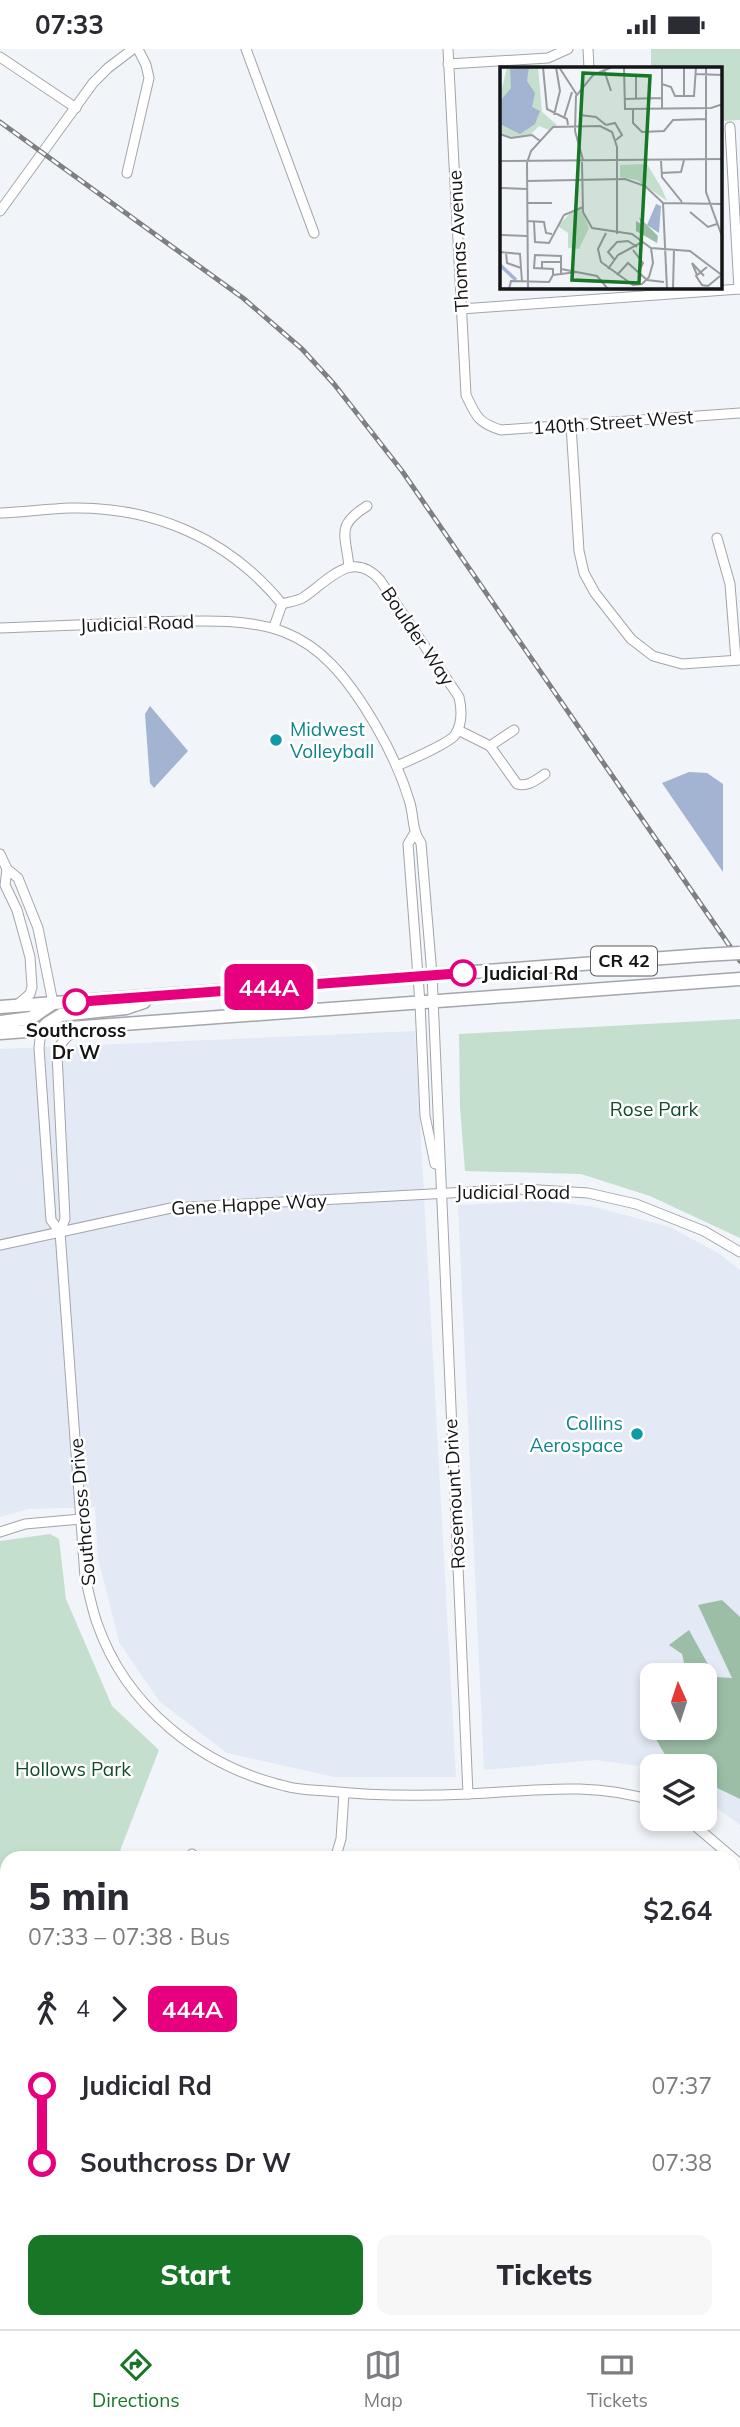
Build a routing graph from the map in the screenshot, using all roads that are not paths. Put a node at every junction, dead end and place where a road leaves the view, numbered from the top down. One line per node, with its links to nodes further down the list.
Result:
1 (133, 49): 10 (street)
2 (138, 49): 12 (street)
3 (246, 49): 14 (street)
4 (448, 49): 8 (street, Thomas Avenue)
5 (568, 49): 8 (street)
6 (587, 49): 9 (street)
7 (0, 57): 10 (street)
8 (449, 64): 18 (street, Thomas Avenue)
9 (589, 67)
10 (76, 108): 13 (street)
11 (730, 127): 16 (street)
12 (127, 173)
13 (0, 211)
14 (314, 233)
15 (601, 289): 17 (street)
16 (740, 289): 17 (street)
17 (601, 299): 18 (street)
18 (461, 309): 21 (street, Thomas Avenue)
19 (740, 413): 20 (street, 140th Street West)
20 (571, 425): 21 (street, 140th Street West); 29 (street)
21 (487, 426)
22 (367, 506): 25 (street)
23 (0, 513): 26 (street)
24 (717, 538): 29 (street)
25 (349, 567): 26 (street); 30 (street, Boulder Way)
26 (282, 604): 27 (street)
27 (274, 627): 28 (street, Judicial Road); 33 (street, Judicial Road)
28 (0, 628)
29 (738, 660)
30 (458, 730): 32 (street); 33 (street)
31 (514, 730): 32 (street)
32 (490, 746): 34 (street)
33 (397, 766): 35 (street, Judicial Road)
34 (545, 773)
35 (414, 834): 39 (street, Judicial Road); 40 (street, Judicial Road)
36 (0, 854): 37 (street)
37 (7, 869): 44 (street); 45 (street)
38 (740, 953): 39 (highway, CR 42, bridge)
39 (432, 975): 40 (highway, CR 42); 43 (street, Judicial Road)
40 (418, 976): 42 (highway, CR 42); 43 (street, Judicial Road)
41 (740, 979): 43 (highway, CR 42)
42 (167, 995): 44 (highway, CR 42); 49 (highway)
43 (427, 1002): 48 (highway, CR 42); 51 (street, Rosemount Drive)
44 (53, 1003): 45 (highway, CR 42); 47 (highway)
45 (16, 1006): 46 (highway, CR 42)
46 (0, 1007)
47 (0, 1022)
48 (78, 1028): 49 (highway, CR 42); 52 (street, Southcross Drive)
49 (41, 1030): 50 (highway, CR 42); 52 (street, Southcross Drive)
50 (0, 1033)
51 (441, 1193): 52 (street, Gene Happe Way); 54 (street, Judicial Road); 58 (street, Rosemount Drive)
52 (60, 1232): 53 (street, Gene Happe Way); 55 (street, Southcross Drive)
53 (0, 1245)
54 (740, 1252)
55 (81, 1519): 56 (street); 57 (street, Southcross Drive)
56 (0, 1532)
57 (344, 1793): 58 (street, Southcross Drive); 61 (street)
58 (468, 1794): 59 (street, Southcross Drive)
59 (640, 1797)
60 (701, 1831): 62 (street)
61 (337, 1851)
62 (725, 1851)

